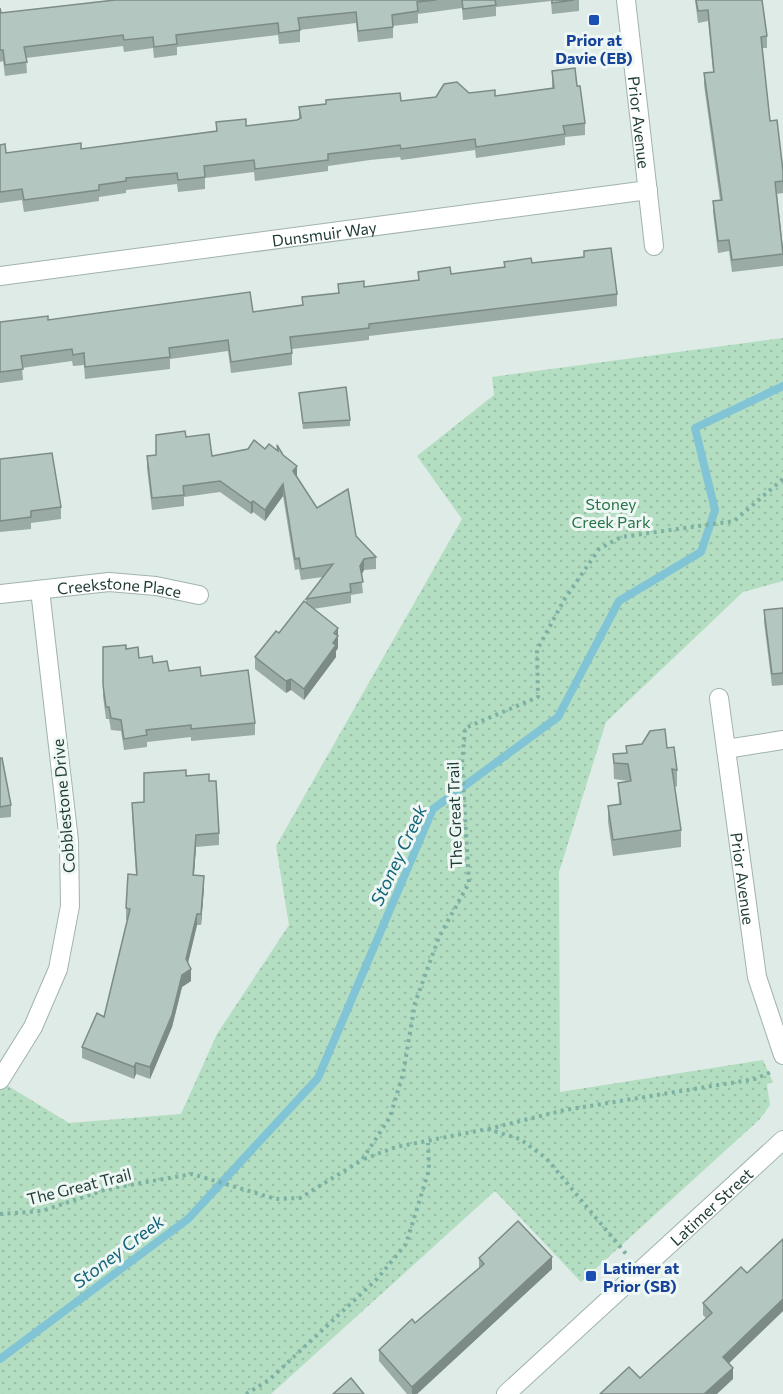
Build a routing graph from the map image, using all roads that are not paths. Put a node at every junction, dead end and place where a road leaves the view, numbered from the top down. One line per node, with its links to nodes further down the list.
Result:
1 (626, 0): 2 (street, Prior Avenue)
2 (648, 190): 3 (street, Prior Avenue); 4 (street, Dunsmuir Way)
3 (654, 246)
4 (0, 276)
5 (40, 590): 6 (street, Creekstone Place); 7 (street, Creekstone Place); 12 (street, Cobblestone Drive)
6 (0, 594)
7 (199, 595)
8 (718, 698): 10 (street, Prior Avenue)
9 (783, 740): 10 (street)
10 (726, 749): 11 (street, Prior Avenue)
11 (779, 1063)
12 (0, 1080)
13 (783, 1140): 14 (street, Latimer Street)
14 (506, 1394)

